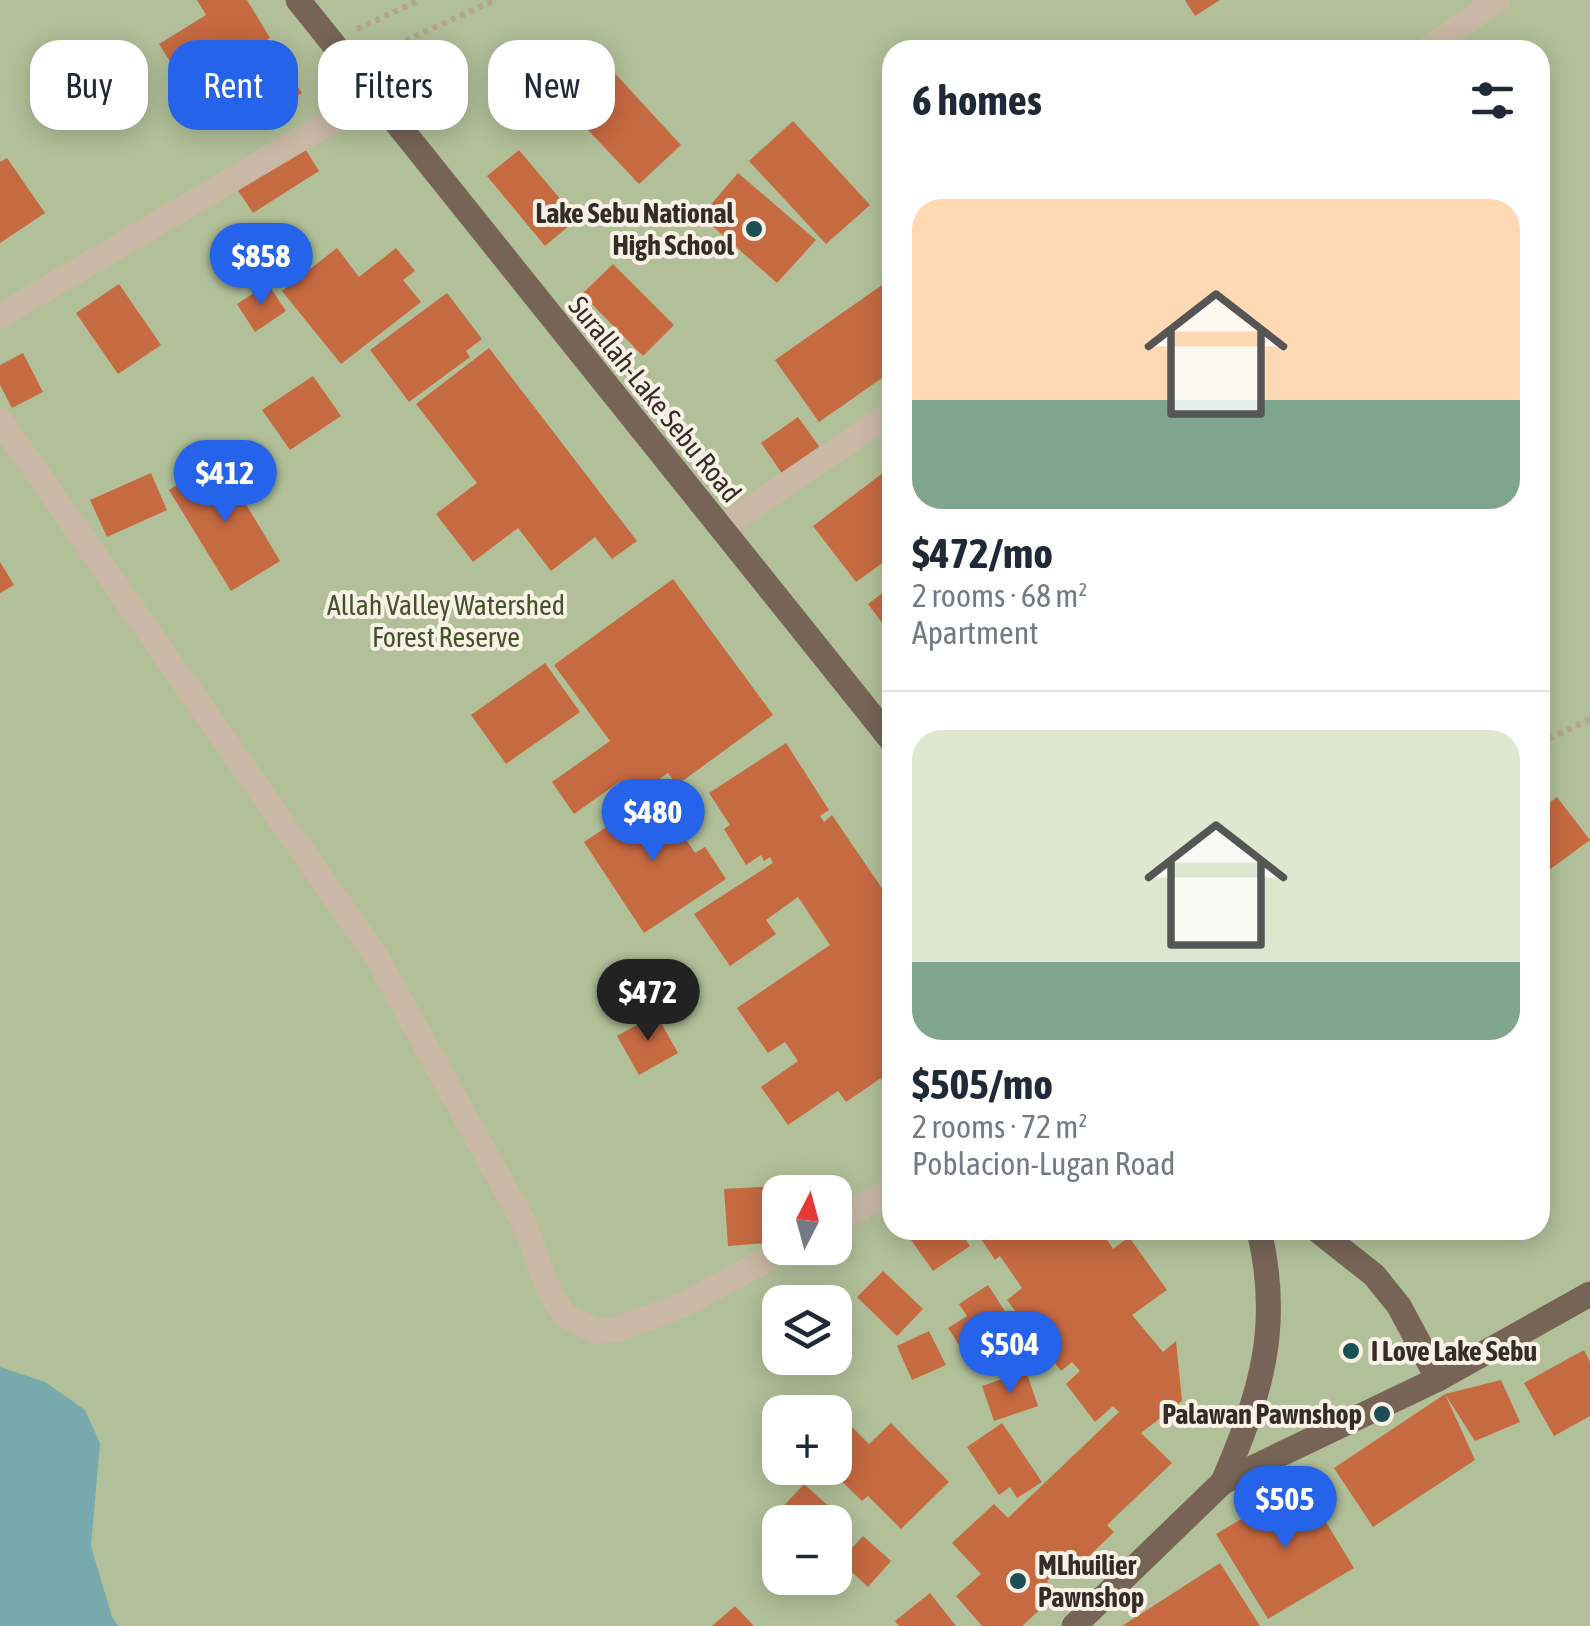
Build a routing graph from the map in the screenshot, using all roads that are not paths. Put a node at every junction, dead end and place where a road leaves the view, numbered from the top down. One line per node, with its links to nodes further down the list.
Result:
1 (298, 0): 3 (main road, Surallah-Lake Sebu Road)
2 (1498, 0): 4 (street)
3 (329, 40)
4 (1440, 40)
5 (318, 129): 7 (street)
6 (401, 130): 10 (main road, Surallah-Lake Sebu Road)
7 (0, 316)
8 (882, 419): 10 (street)
9 (0, 420): 16 (street)
10 (721, 529): 11 (main road, Surallah-Lake Sebu Road)
11 (882, 729)
12 (882, 1194): 13 (street)
13 (852, 1212)
14 (1261, 1240): 19 (main road)
15 (1330, 1240): 18 (main road)
16 (762, 1262)
17 (1590, 1294): 18 (main road)
18 (1438, 1379): 19 (main road)
19 (1223, 1482): 20 (main road)
20 (1074, 1626)

